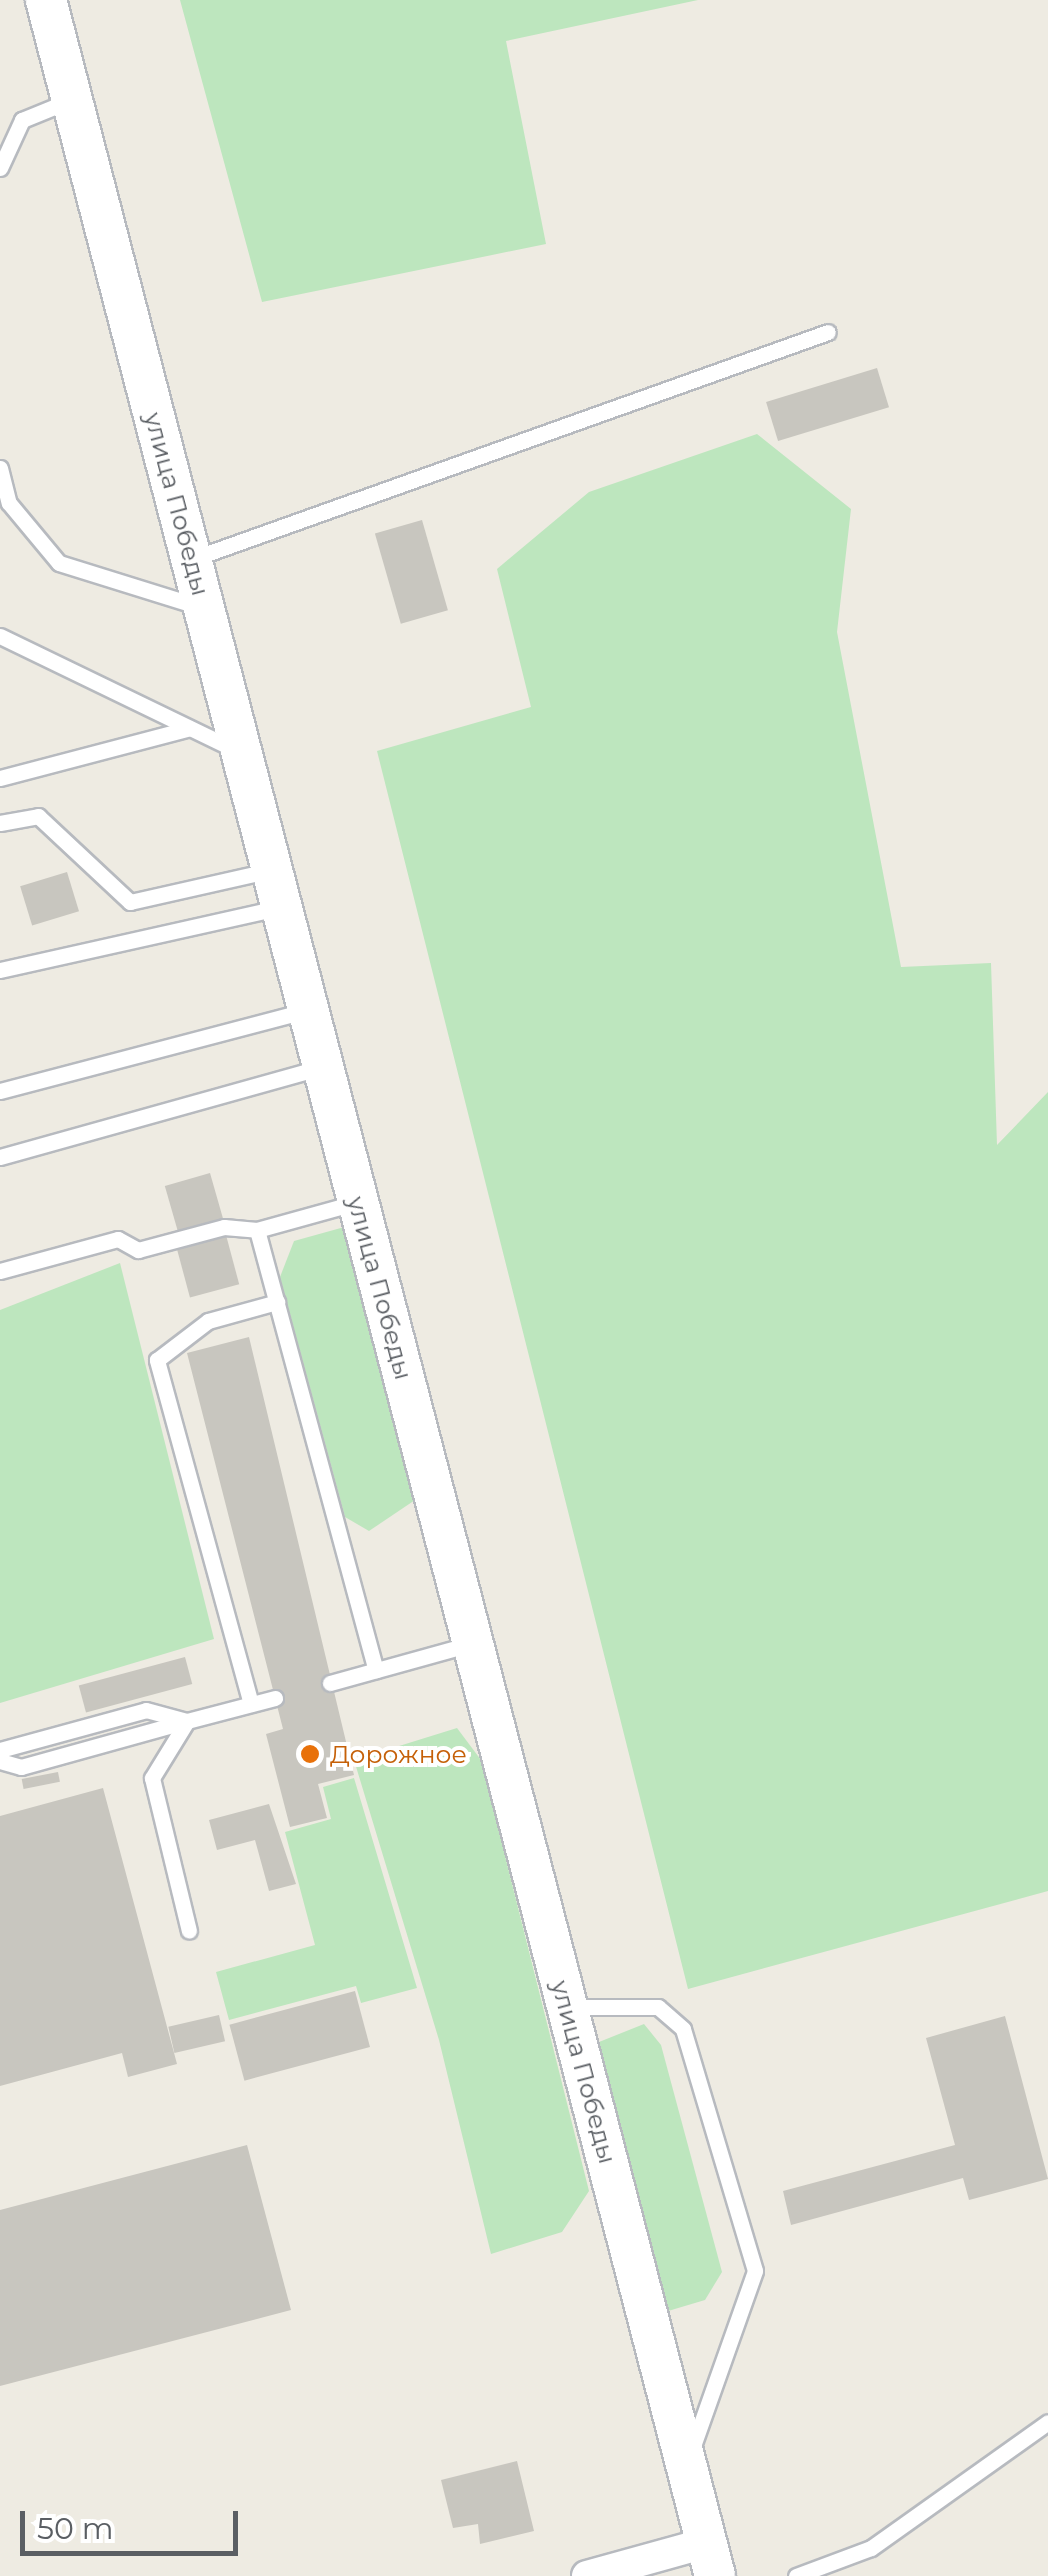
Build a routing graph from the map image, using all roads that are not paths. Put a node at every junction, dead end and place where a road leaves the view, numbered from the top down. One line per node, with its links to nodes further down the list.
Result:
1 (46, 0): 2 (main road, улица Победы)
2 (72, 100): 3 (lane); 6 (main road, улица Победы)
3 (0, 168)
4 (828, 332): 6 (lane)
5 (0, 468): 7 (lane)
6 (192, 559): 7 (main road, улица Победы)
7 (204, 608): 10 (main road, улица Победы)
8 (0, 636): 9 (lane)
9 (190, 728): 10 (lane); 11 (lane)
10 (242, 753): 13 (main road, улица Победы)
11 (0, 778)
12 (0, 823): 13 (lane)
13 (277, 888): 14 (lane); 15 (main road, улица Победы)
14 (0, 970)
15 (308, 1010): 16 (main road, улица Победы); 17 (lane)
16 (323, 1067): 18 (lane); 19 (main road, улица Победы)
17 (0, 1091)
18 (0, 1157)
19 (358, 1202): 20 (lane); 23 (main road, улица Победы)
20 (257, 1230): 21 (lane); 22 (lane)
21 (0, 1271)
22 (276, 1302): 24 (lane); 27 (lane)
23 (473, 1644): 24 (lane); 32 (main road, улица Победы)
24 (376, 1670): 25 (lane)
25 (330, 1682)
26 (275, 1698): 27 (lane)
27 (250, 1704): 28 (lane)
28 (187, 1721): 29 (lane); 30 (lane); 31 (lane)
29 (0, 1750)
30 (0, 1761)
31 (189, 1931)
32 (567, 2007): 34 (main road, улица Победы); 34 (lane)
33 (1048, 2422): 37 (lane)
34 (686, 2467): 35 (main road, улица Победы)
35 (710, 2560): 36 (street)
36 (587, 2576)
37 (796, 2576)

